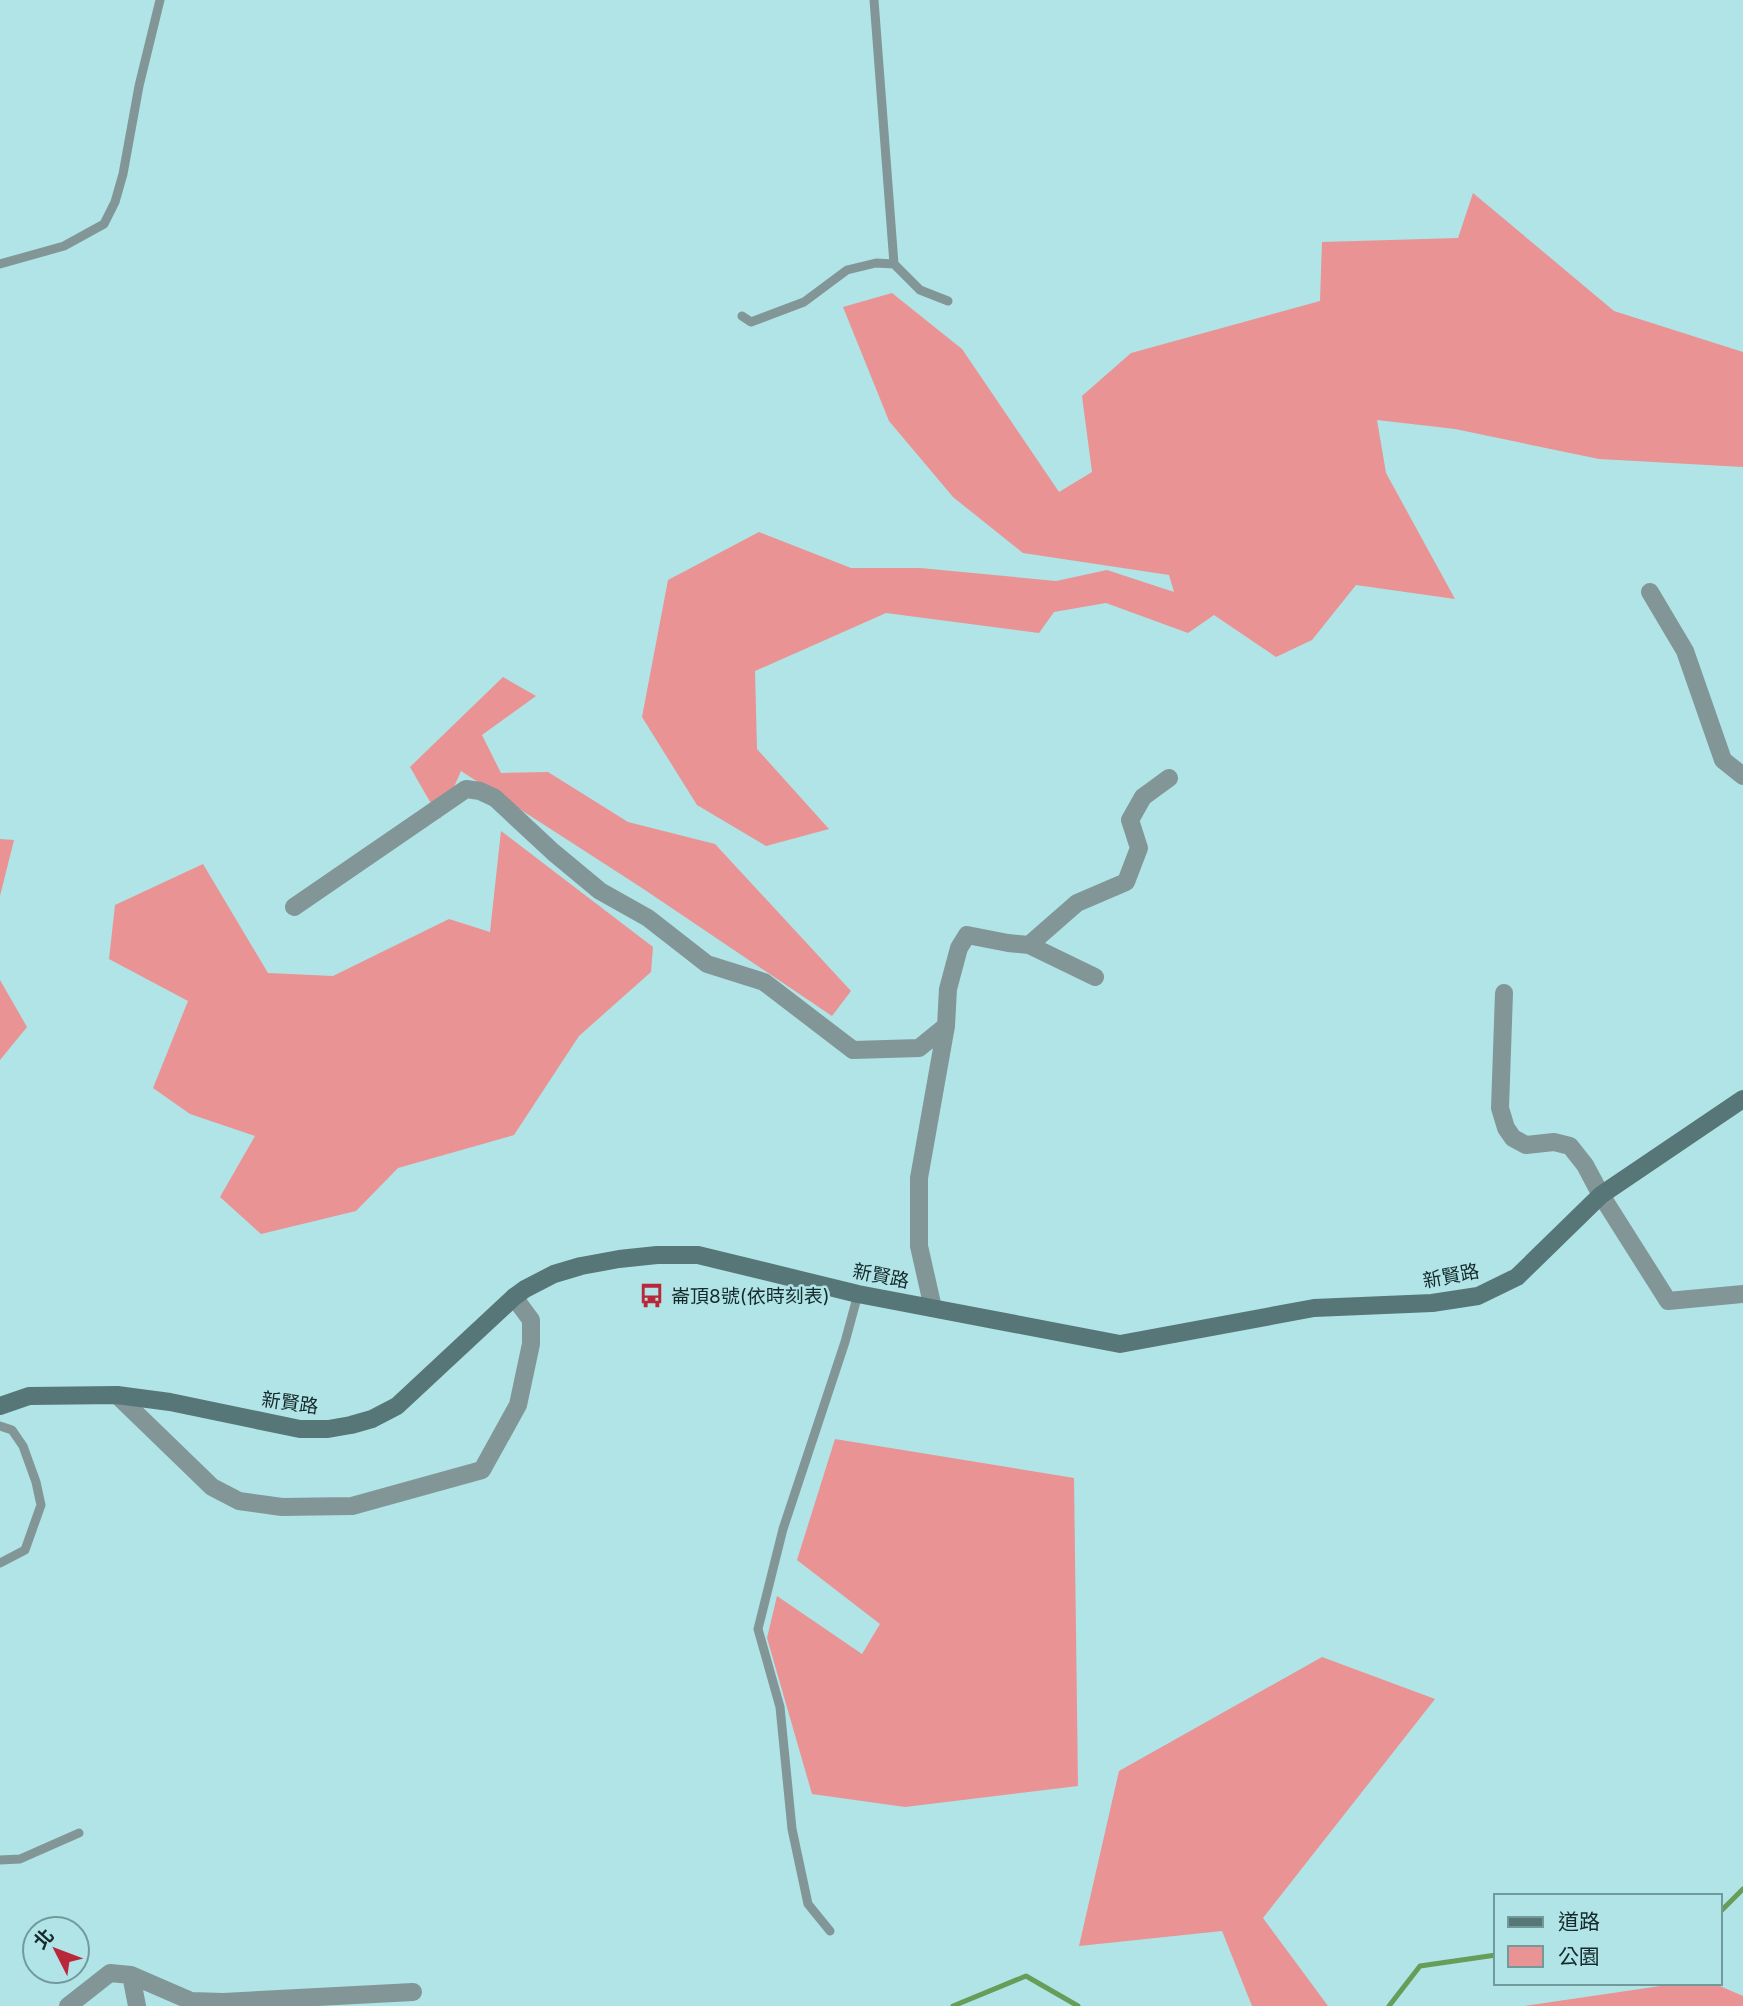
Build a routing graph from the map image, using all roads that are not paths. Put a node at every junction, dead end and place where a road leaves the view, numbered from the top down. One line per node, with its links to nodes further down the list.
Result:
1 (160, 0): 3 (lane)
2 (874, 0): 4 (lane)
3 (0, 264)
4 (894, 264): 5 (lane); 6 (lane)
5 (948, 301)
6 (742, 316)
7 (1650, 592): 8 (street)
8 (1743, 776)
9 (1169, 778): 11 (street)
10 (294, 907): 14 (street)
11 (1029, 945): 12 (street); 14 (street)
12 (1095, 977)
13 (1504, 993): 16 (street)
14 (946, 1026): 20 (street)
15 (1743, 1099): 16 (street, 新賢路)
16 (1601, 1195): 18 (street); 20 (street, 新賢路)
17 (858, 1294): 19 (street, 新賢路); 20 (street, 新賢路); 27 (lane)
18 (1743, 1294)
19 (514, 1297): 21 (street, 新賢路); 21 (street)
20 (933, 1308)
21 (117, 1395): 22 (street, 新賢路)
22 (0, 1406)
23 (0, 1426): 24 (lane)
24 (0, 1563)
25 (79, 1833): 26 (lane)
26 (0, 1860)
27 (830, 1931)
28 (131, 1975): 29 (street); 30 (street); 31 (street)
29 (413, 1992)
30 (68, 2006)
31 (137, 2006)

